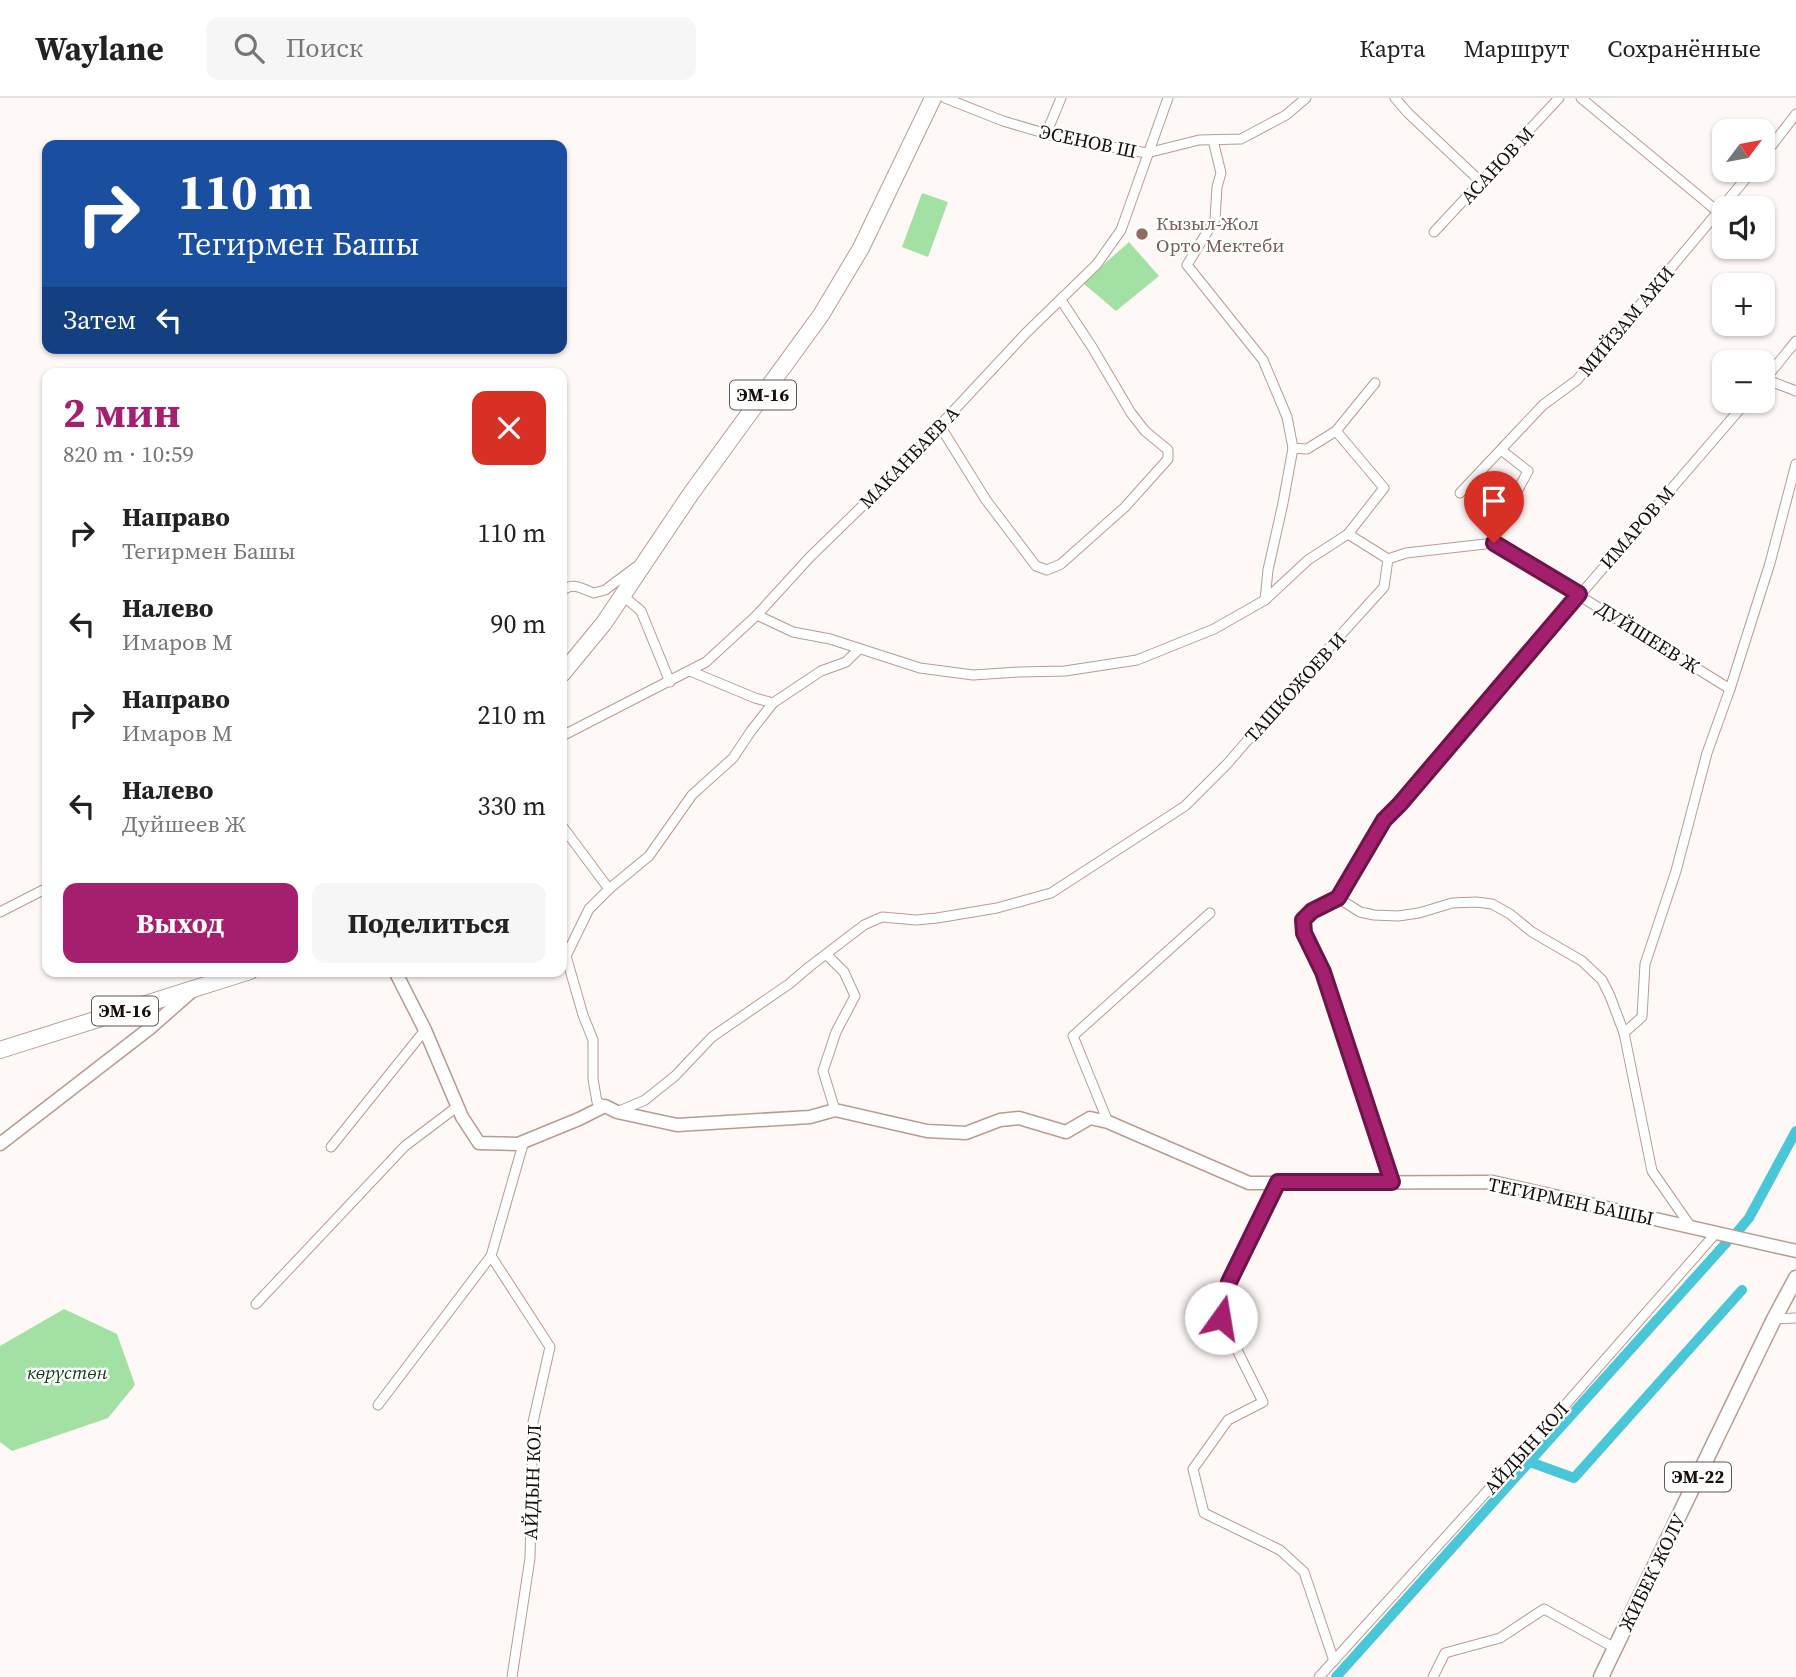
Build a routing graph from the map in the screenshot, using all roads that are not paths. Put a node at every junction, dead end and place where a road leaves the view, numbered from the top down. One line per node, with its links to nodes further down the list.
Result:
1 (933, 98): 35 (highway, ЭМ-16)
2 (945, 98): 10 (street, ЭСЕНОВ Ш)
3 (1061, 98): 10 (street)
4 (1168, 98): 13 (street, МАКАНБАЕВ А)
5 (1306, 98): 11 (street, ЭСЕНОВ Ш)
6 (1395, 98): 14 (street)
7 (1559, 98): 14 (street, АСАНОВ М)
8 (1581, 98): 17 (street)
9 (1796, 114): 12 (street)
10 (1046, 134): 13 (street, ЭСЕНОВ Ш)
11 (1213, 140): 13 (street, ЭСЕНОВ Ш); 29 (street)
12 (1775, 141)
13 (1147, 153): 20 (street, МАКАНБАЕВ А)
14 (1480, 182): 19 (street, АСАНОВ М)
15 (1742, 182): 16 (street, МИЙЗАМ АЖИ)
16 (1730, 196)
17 (1712, 207)
18 (1712, 217): 30 (street, МИЙЗАМ АЖИ)
19 (1434, 232)
20 (1060, 300): 27 (street, МАКАНБАЕВ А); 27 (street)
21 (1796, 341): 22 (street)
22 (1775, 367)
23 (1375, 383): 28 (street)
24 (1775, 384): 25 (street)
25 (1796, 391)
26 (1737, 413): 38 (street, ИМАРОВ М)
27 (940, 426): 41 (street, МАКАНБАЕВ А)
28 (1336, 431): 29 (street); 33 (street)
29 (1293, 448): 40 (street)
30 (1501, 450): 32 (street, МИЙЗАМ АЖИ); 34 (street)
31 (1796, 464): 46 (street)
32 (1460, 493)
33 (1348, 534): 36 (street); 40 (street)
34 (1494, 543): 36 (street); 38 (street, ДУЙШЕЕВ Ж)
35 (648, 557): 37 (street); 39 (highway, ЭМ-16)
36 (1388, 559): 56 (street, ТАШКОЖОЕВ И)
37 (567, 586)
38 (1579, 594): 46 (street, ДУЙШЕЕВ Ж); 52 (street, ИМАРОВ М)
39 (622, 595): 43 (highway, ЭМ-16); 45 (street)
40 (1265, 600): 42 (street)
41 (757, 615): 42 (street); 44 (street, МАКАНБАЕВ А)
42 (859, 649): 47 (street)
43 (567, 668)
44 (690, 671): 45 (street, МАКАНБАЕВ А); 47 (street)
45 (670, 682): 48 (street, МАКАНБАЕВ А)
46 (1730, 689): 62 (street)
47 (774, 703): 50 (street)
48 (567, 734)
49 (567, 833): 50 (street)
50 (609, 889): 55 (street)
51 (42, 891): 53 (street)
52 (1338, 898): 62 (street); 72 (street, ИМАРОВ М)
53 (0, 912)
54 (1210, 912): 67 (street)
55 (567, 954)
56 (827, 955): 65 (street, ТАШКОЖОЕВ И); 66 (street)
57 (567, 959): 65 (street)
58 (232, 977): 60 (highway, ЭМ-16)
59 (398, 977): 61 (street)
60 (195, 989): 63 (highway, ЭМ-16); 69 (street)
61 (425, 1030): 64 (street); 70 (street)
62 (1624, 1033): 73 (street)
63 (0, 1051)
64 (458, 1106): 68 (street); 79 (street)
65 (611, 1109): 66 (street); 68 (street)
66 (835, 1110): 67 (street)
67 (1108, 1122): 71 (street, ТЕГИРМЕН БАШЫ)
68 (524, 1141): 76 (street)
69 (0, 1144)
70 (331, 1147)
71 (1278, 1182): 72 (street, ТЕГИРМЕН БАШЫ); 84 (street)
72 (1392, 1182): 73 (street, ТЕГИРМЕН БАШЫ)
73 (1691, 1227): 74 (street, ТЕГИРМЕН БАШЫ)
74 (1716, 1233): 75 (street, ТЕГИРМЕН БАШЫ); 84 (street, АЙДЫН КОЛ)
75 (1796, 1251)
76 (491, 1256): 82 (street); 85 (street, АЙДЫН КОЛ)
77 (1796, 1278): 78 (main road, ЖИБЕК ЖОЛУ / ЭМ-22)
78 (1792, 1292): 81 (main road, ЖИБЕК ЖОЛУ / ЭМ-22)
79 (256, 1304)
80 (1796, 1318): 81 (street)
81 (1774, 1319): 83 (main road, ЖИБЕК ЖОЛУ / ЭМ-22)
82 (378, 1405)
83 (1615, 1648): 87 (street); 88 (main road, ЖИБЕК ЖОЛУ / ЭМ-22)
84 (1334, 1661): 86 (street, АЙДЫН КОЛ)
85 (512, 1677)
86 (1319, 1677)
87 (1433, 1677)
88 (1601, 1677)

